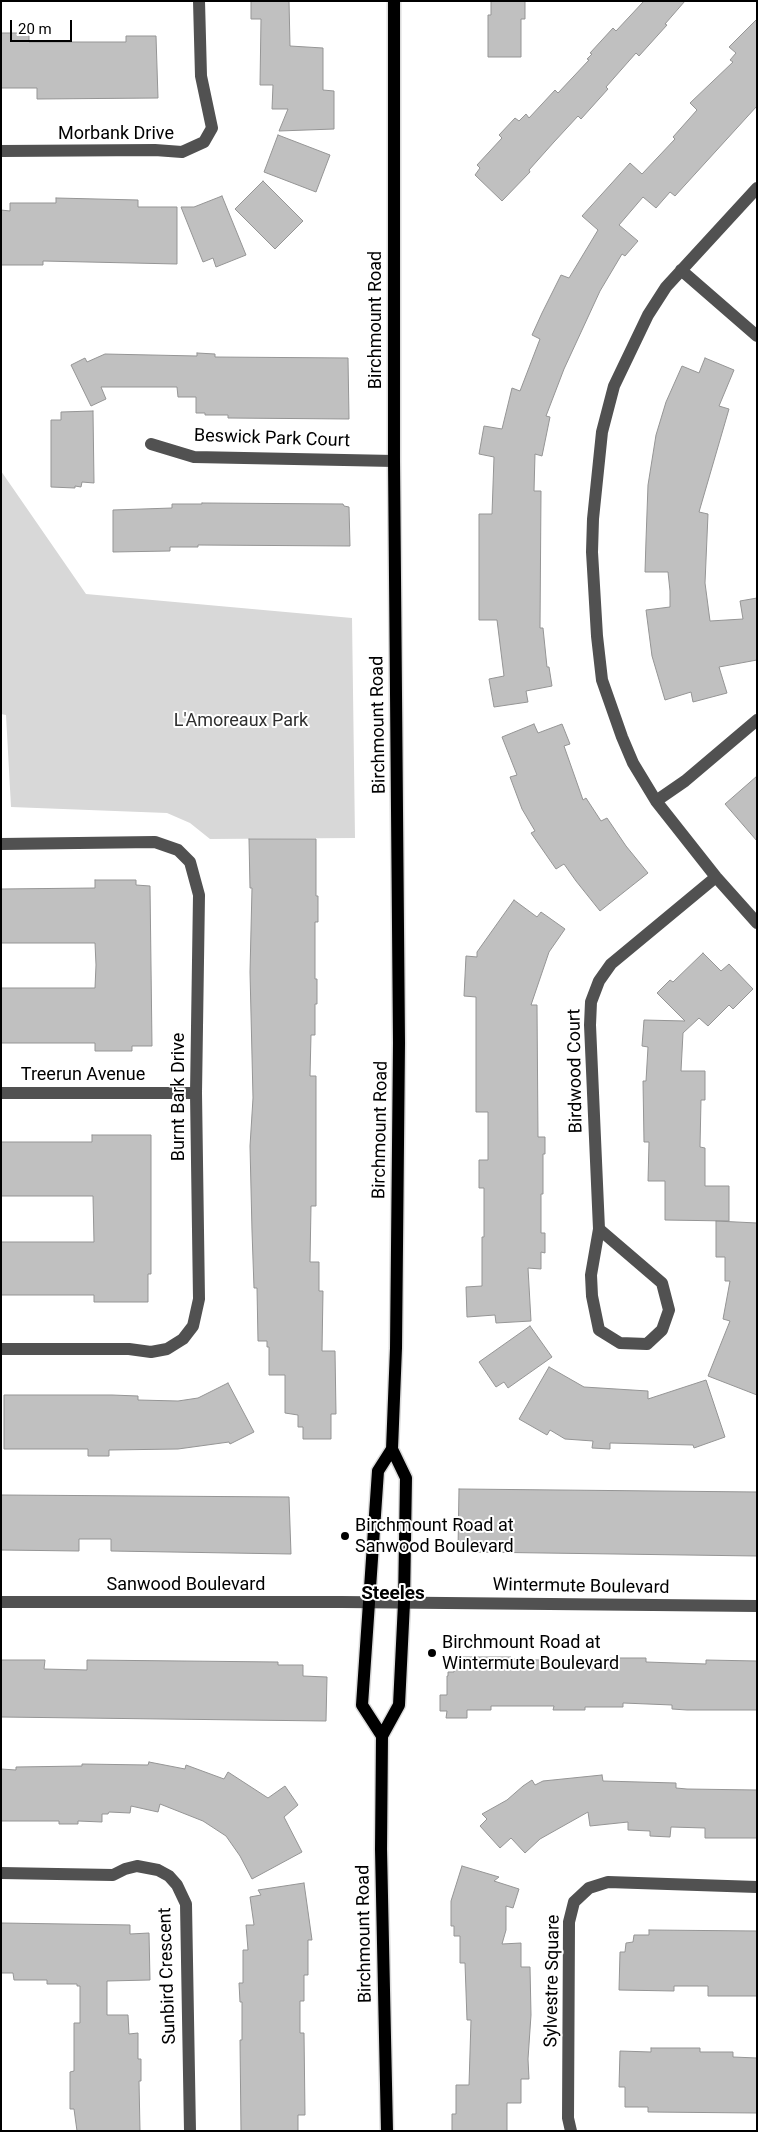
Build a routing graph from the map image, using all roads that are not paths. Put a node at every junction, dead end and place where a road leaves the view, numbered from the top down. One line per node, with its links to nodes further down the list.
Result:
1 (199, 1): 3 (street, Morbank Drive)
2 (394, 1): 8 (main road, Birchmount Road)
3 (1, 151)
4 (757, 188): 5 (street)
5 (681, 270): 6 (street); 10 (street)
6 (757, 336)
7 (151, 444): 8 (street, Beswick Park Court)
8 (394, 461): 18 (main road, Birchmount Road)
9 (757, 720): 10 (street)
10 (656, 801): 12 (street)
11 (1, 844): 15 (street, Burnt Bark Drive)
12 (716, 877): 13 (street); 16 (street, Birdwood Court)
13 (757, 923)
14 (1, 1093): 15 (street, Treerun Avenue)
15 (196, 1093): 17 (street, Burnt Bark Drive)
16 (599, 1228): 16 (street, Birdwood Court)
17 (1, 1349)
18 (392, 1449): 20 (main road); 21 (main road, Birchmount Road)
19 (1, 1602): 20 (street, Sanwood Boulevard)
20 (370, 1602): 21 (street, Sanwood Boulevard); 23 (main road)
21 (404, 1603): 22 (street, Wintermute Boulevard); 23 (main road, Birchmount Road)
22 (757, 1606)
23 (382, 1736): 27 (main road, Birchmount Road)
24 (1, 1873): 26 (street, Sunbird Crescent)
25 (757, 1887): 28 (street, Sylvestre Square)
26 (190, 2131)
27 (387, 2131)
28 (571, 2131)

